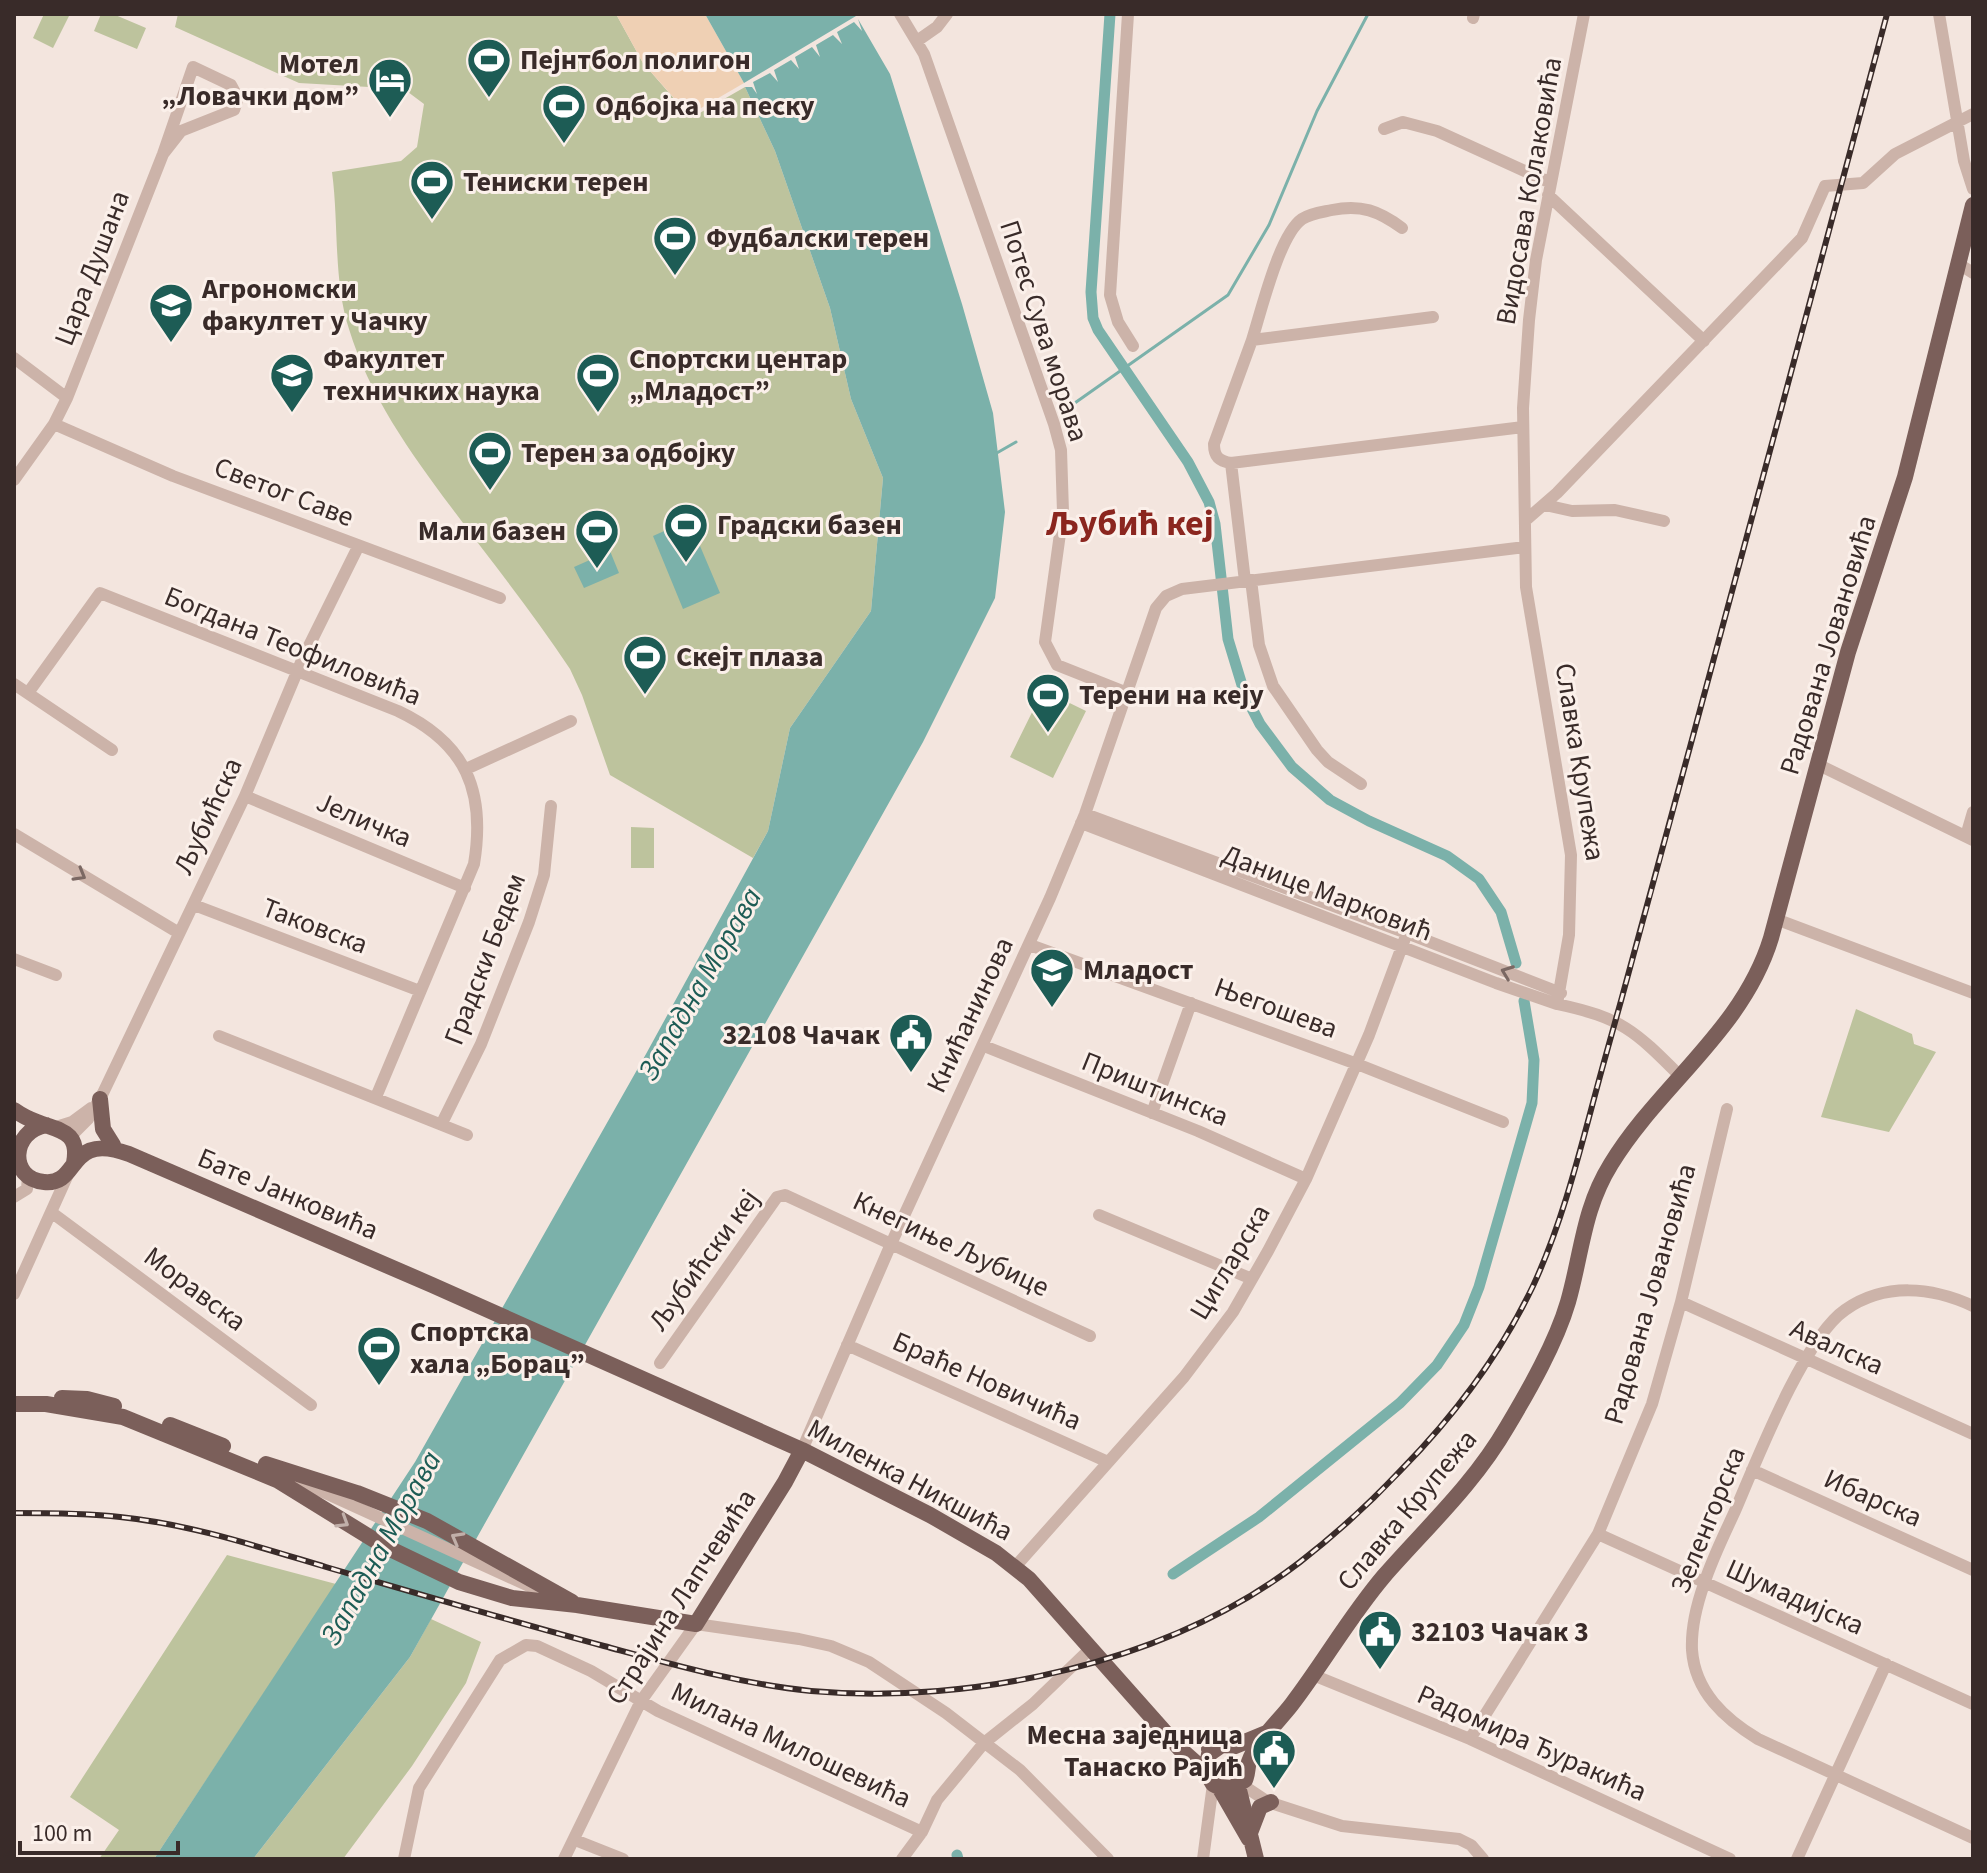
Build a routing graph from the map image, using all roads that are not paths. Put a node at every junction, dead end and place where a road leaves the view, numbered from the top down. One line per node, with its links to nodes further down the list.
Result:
1 (900, 14): 6 (street, Потес Сува морава)
2 (947, 14): 6 (street)
3 (1128, 14): 19 (street)
4 (1584, 14): 11 (street, Видосава Колаковића)
5 (1939, 14): 8 (street)
6 (917, 41): 35 (street, Потес Сува морава)
7 (1973, 114): 8 (street)
8 (1958, 122): 12 (street); 17 (street)
9 (1384, 129): 11 (street)
10 (163, 154): 10 (street, Цара Душана); 21 (street, Цара Душана)
11 (1550, 189): 17 (street); 23 (street, Видосава Колаковића)
12 (1973, 189)
13 (1973, 205): 15 (main road, Радована Јовановића)
14 (1402, 228): 18 (street)
15 (1966, 269): 39 (main road, Радована Јовановића)
16 (1433, 317): 18 (street)
17 (1704, 341): 26 (street)
18 (1250, 344): 24 (street)
19 (1133, 346)
20 (14, 358): 21 (street, Цара Душана)
21 (67, 398): 22 (street, Цара Душана)
22 (54, 424): 25 (street, Цара Душана); 29 (street, Светог Саве)
23 (1523, 427): 24 (street); 27 (street, Видосава Колаковића)
24 (1231, 463): 31 (street)
25 (14, 480)
26 (1545, 505): 27 (street); 28 (street)
27 (1526, 520): 30 (street, Славка Крупежа)
28 (1664, 521)
29 (358, 547): 32 (street, Светог Саве); 33 (street, Љубићска)
30 (1525, 547): 31 (street); 59 (street, Славка Крупежа)
31 (1248, 581): 35 (street, Книћанинова); 41 (street)
32 (500, 598)
33 (297, 670): 36 (street, Богдана Теофиловића); 40 (street, Богдана Теофиловића); 42 (street, Љубићска)
34 (14, 684): 36 (street)
35 (1125, 692): 45 (street, Книћанинова)
36 (28, 693): 38 (street)
37 (571, 721): 40 (street)
38 (112, 750)
39 (1817, 764): 47 (street); 50 (main road, Радована Јовановића)
40 (466, 769): 48 (street, Богдана Теофиловића)
41 (1361, 784)
42 (245, 796): 48 (street, Јеличка); 49 (street, Љубићска)
43 (551, 806): 72 (street, Градски Бедем)
44 (1973, 812): 47 (street)
45 (1083, 819): 52 (street, Данице Марковић); 53 (street, Книћанинова); 54 (street, Данице Марковић)
46 (14, 834): 51 (street, one-way to 51)
47 (1970, 838)
48 (465, 888): 57 (street, Богдана Теофиловића)
49 (194, 905): 51 (street, Љубићска); 57 (street, Таковска)
50 (1776, 919): 58 (street); 64 (main road, Радована Јовановића)
51 (179, 933): 66 (street, Љубићска)
52 (1407, 933): 54 (street, Цигларска); 59 (street, Данице Марковић, one-way to 52)
53 (1030, 945): 60 (street, Његошева); 62 (street, Книћанинова)
54 (1402, 948): 59 (street, Данице Марковић); 63 (street, Цигларска)
55 (14, 959): 56 (street)
56 (56, 975)
57 (420, 991): 65 (street, Богдана Теофиловића)
58 (1973, 993)
59 (1559, 998): 64 (street)
60 (1191, 1003): 63 (street, Његошева); 69 (street)
61 (219, 1036): 65 (street)
62 (984, 1046): 69 (street, Приштинска); 84 (street, Книћанинова)
63 (1357, 1064): 71 (street, Његошева); 79 (street, Цигларска)
64 (1680, 1076): 110 (main road, Славка Крупежа)
65 (376, 1097): 72 (street)
66 (99, 1102): 73 (street, Љубићска); 76 (main road)
67 (1727, 1109): 87 (street, Радована Јовановића)
68 (14, 1110): 73 (main road, Бате Јанковића)
69 (1152, 1113): 79 (street, Приштинска)
70 (14, 1117): 75 (main road)
71 (1503, 1122)
72 (442, 1123): 74 (street)
73 (61, 1132): 75 (main road); 76 (main road, Бате Јанковића); 77 (main road)
74 (467, 1135)
75 (20, 1144): 78 (main road)
76 (118, 1148): 77 (main road, Бате Јанковића); 93 (main road, Бате Јанковића)
77 (72, 1167): 78 (main road); 82 (street)
78 (27, 1174): 81 (street); 82 (street)
79 (1306, 1179): 85 (street, Цигларска)
80 (792, 1196): 84 (street, Кнегиње Љубице); 92 (street, Љубићски кеј)
81 (14, 1197)
82 (51, 1212): 86 (street); 96 (street, Моравска)
83 (1099, 1215): 85 (street)
84 (891, 1244): 89 (street, Кнегиње Љубице); 90 (street, Книћанинова)
85 (1252, 1279): 99 (street, Цигларска)
86 (14, 1294)
87 (1681, 1302): 91 (street, Авалска); 102 (street, Радована Јовановића)
88 (1973, 1306): 91 (street, Зеленгорска)
89 (1090, 1336)
90 (847, 1345): 98 (street, Книћанинова); 99 (street, Браће Новичића)
91 (1805, 1359): 97 (street, Авалска); 100 (street, Зеленгорска)
92 (660, 1363)
93 (644, 1380): 98 (main road, Миленка Никшића)
94 (14, 1395): 101 (main road)
95 (14, 1404): 101 (main road)
96 (311, 1405)
97 (1973, 1434)
98 (802, 1450): 103 (main road, Миленка Никшића); 107 (main road, Страјина Лапчевића)
99 (1108, 1462): 103 (street, Цигларска)
100 (1752, 1470): 104 (street, Ибарска); 105 (street, Зеленгорска)
101 (279, 1475): 106 (main road); 106 (main road, one-way to 106)
102 (1598, 1534): 105 (street, Шумадијска); 114 (street, Радована Јовановића)
103 (1015, 1567): 108 (main road, Миленка Никшића)
104 (1973, 1570)
105 (1704, 1583): 109 (street, Шумадијска); 119 (street, Зеленгорска)
106 (548, 1596): 107 (main road)
107 (696, 1624): 111 (street, Страјина Лапчевића); 115 (street)
108 (1090, 1649): 115 (street); 117 (main road, Миленка Никшића)
109 (1886, 1664): 112 (street, Шумадијска); 119 (street)
110 (1313, 1675): 113 (main road, Славка Крупежа); 114 (street, Радомира Ђуракића)
111 (641, 1701): 123 (street, Милана Милошевића); 126 (street, Страјина Лапчевића); 127 (street, Милана Милошевића)
112 (1973, 1704)
113 (1269, 1732): 116 (main road); 118 (main road, Славка Крупежа)
114 (1470, 1739): 135 (street, Радомира Ђуракића)
115 (984, 1743): 123 (street); 131 (street)
116 (1227, 1746): 117 (main road); 118 (main road); 120 (main road)
117 (1179, 1748): 120 (main road, Миленка Никшића)
118 (1248, 1763): 121 (main road)
119 (1836, 1775): 124 (street, Зеленгорска); 136 (street)
120 (1213, 1781): 121 (main road); 125 (main road, Миленка Никшића); 132 (street)
121 (1239, 1785): 122 (street); 125 (main road)
122 (1271, 1802): 125 (main road); 134 (street)
123 (922, 1832): 130 (street)
124 (1973, 1838)
125 (1249, 1839): 133 (main road)
126 (575, 1840): 128 (street, Страјина Лапчевића); 129 (street)
127 (404, 1859)
128 (564, 1859)
129 (623, 1859)
130 (902, 1859)
131 (1108, 1859)
132 (1203, 1859)
133 (1256, 1859)
134 (1483, 1859)
135 (1730, 1859)
136 (1797, 1859)

